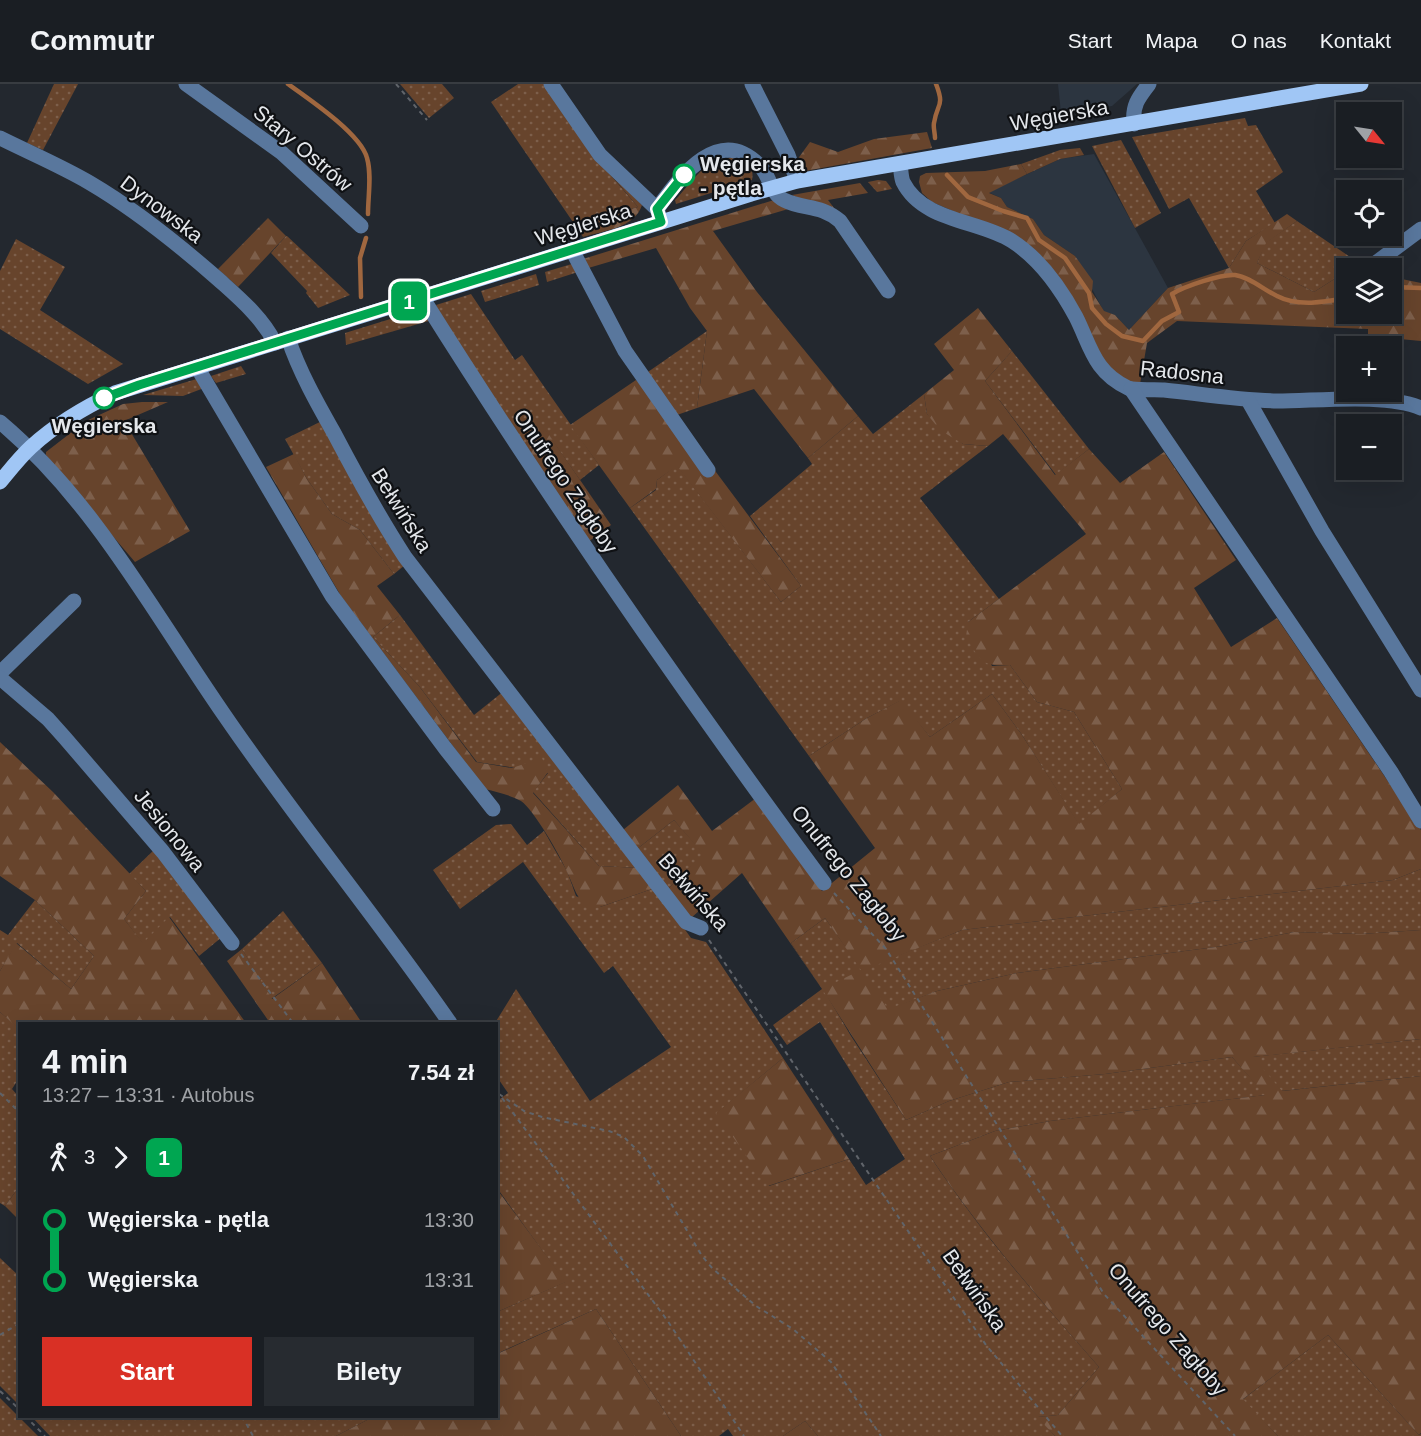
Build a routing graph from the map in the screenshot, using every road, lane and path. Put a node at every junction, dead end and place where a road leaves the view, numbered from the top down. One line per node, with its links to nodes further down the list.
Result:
1 (186, 84): 14 (street, Stary Ostrów)
2 (396, 84): 7 (path)
3 (551, 84): 13 (street)
4 (752, 84): 11 (street)
5 (1149, 84): 8 (street)
6 (1360, 84): 8 (main road, Węgierska)
7 (427, 120)
8 (1134, 124): 10 (main road, Węgierska)
9 (0, 138): 20 (street, Dynowska)
10 (900, 164): 11 (main road, Węgierska); 22 (street, Radosna)
11 (797, 181): 12 (main road, Węgierska)
12 (772, 188): 13 (main road, Węgierska); 13 (street); 18 (street)
13 (659, 215): 16 (main road, Węgierska)
14 (361, 226)
15 (1421, 229): 17 (street)
16 (572, 250): 19 (main road, Węgierska); 27 (street)
17 (1382, 258)
18 (888, 291)
19 (422, 297): 20 (main road, Węgierska); 34 (street, Onufrego Zagłoby)
20 (282, 340): 21 (main road, Węgierska); 35 (street, Bełwińska)
21 (197, 367): 26 (main road, Węgierska); 32 (street)
22 (1131, 389): 23 (street, Radosna); 33 (street)
23 (1248, 400): 24 (street, Radosna); 31 (street)
24 (1421, 408)
25 (0, 422): 26 (street)
26 (30, 448): 28 (main road, Węgierska); 38 (street)
27 (708, 470)
28 (0, 482)
29 (74, 600): 30 (street)
30 (0, 676): 36 (street, Jesionowa)
31 (1421, 690)
32 (493, 809)
33 (1421, 820)
34 (824, 883): 53 (path, Onufrego Zagłoby)
35 (700, 928): 52 (path, Bełwińska)
36 (232, 943): 37 (path)
37 (292, 1022)
38 (449, 1022)
39 (498, 1092): 50 (path); 51 (path)
40 (0, 1094): 41 (path)
41 (18, 1111)
42 (18, 1324): 43 (path)
43 (0, 1335)
44 (0, 1391): 45 (path)
45 (18, 1408)
46 (27, 1418): 48 (path)
47 (243, 1418): 49 (path)
48 (45, 1436)
49 (253, 1436)
50 (744, 1436)
51 (881, 1436)
52 (1062, 1436)
53 (1235, 1436)

